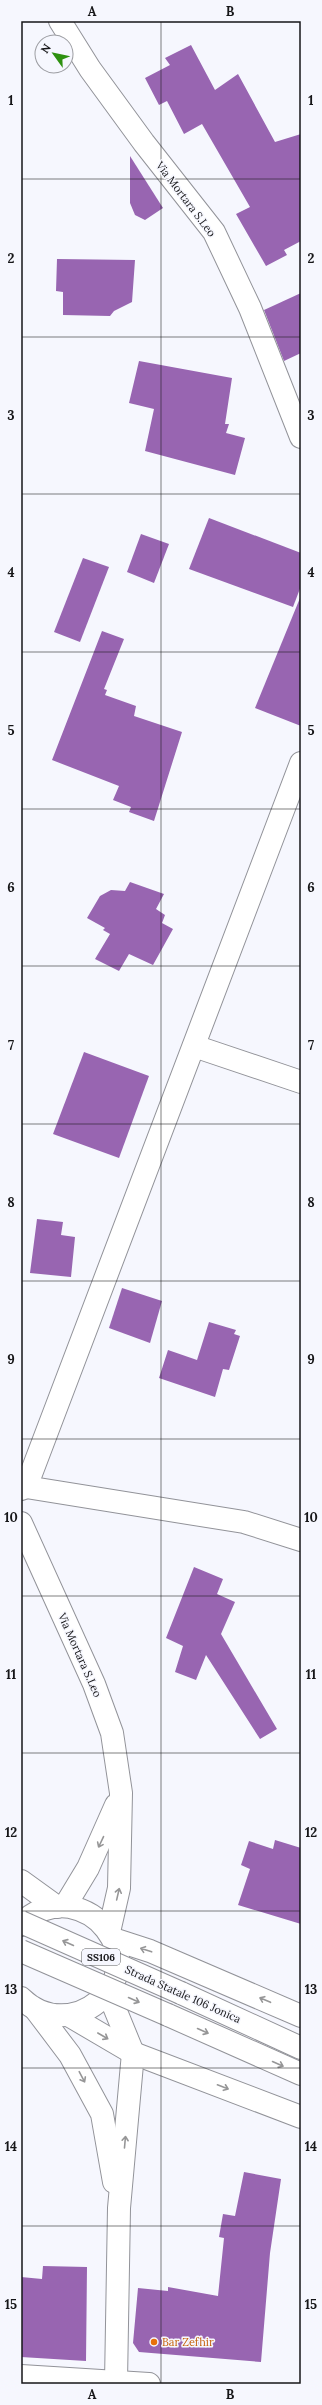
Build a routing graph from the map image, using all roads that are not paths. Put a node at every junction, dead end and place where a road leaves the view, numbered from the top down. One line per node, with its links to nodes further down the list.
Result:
1 (60, 21): 2 (main road, Via Mortara S.Leo)
2 (301, 437)
3 (301, 763): 4 (main road)
4 (194, 1046): 5 (main road); 6 (main road)
5 (301, 1082)
6 (24, 1488): 8 (main road)
7 (21, 1523): 9 (main road, Via Mortara S.Leo)
8 (301, 1540)
9 (121, 1793): 11 (main road, one-way to 11); 14 (main road, Via Mortara S.Leo, one-way to 9)
10 (21, 1881): 11 (main road)
11 (61, 1906): 13 (main road); 14 (main road)
12 (21, 1922): 20 (main road, Strada Statale 106 Jonica / SS106, one-way to 12, bridge)
13 (21, 1925)
14 (111, 1936): 16 (main road); 19 (main road, one-way to 14)
15 (21, 1951): 22 (main road, SS106, one-way to 22, bridge)
16 (108, 1992): 18 (main road); 21 (main road)
17 (26, 2004): 18 (main road); 24 (main road, one-way to 24)
18 (70, 2016): 21 (main road, one-way to 21)
19 (301, 2016)
20 (301, 2048)
21 (133, 2053): 23 (main road, one-way to 23); 24 (main road, one-way to 21)
22 (301, 2074)
23 (301, 2117)
24 (119, 2208): 26 (main road)
25 (21, 2376): 26 (main road)
26 (116, 2382): 27 (main road)
27 (149, 2384)

